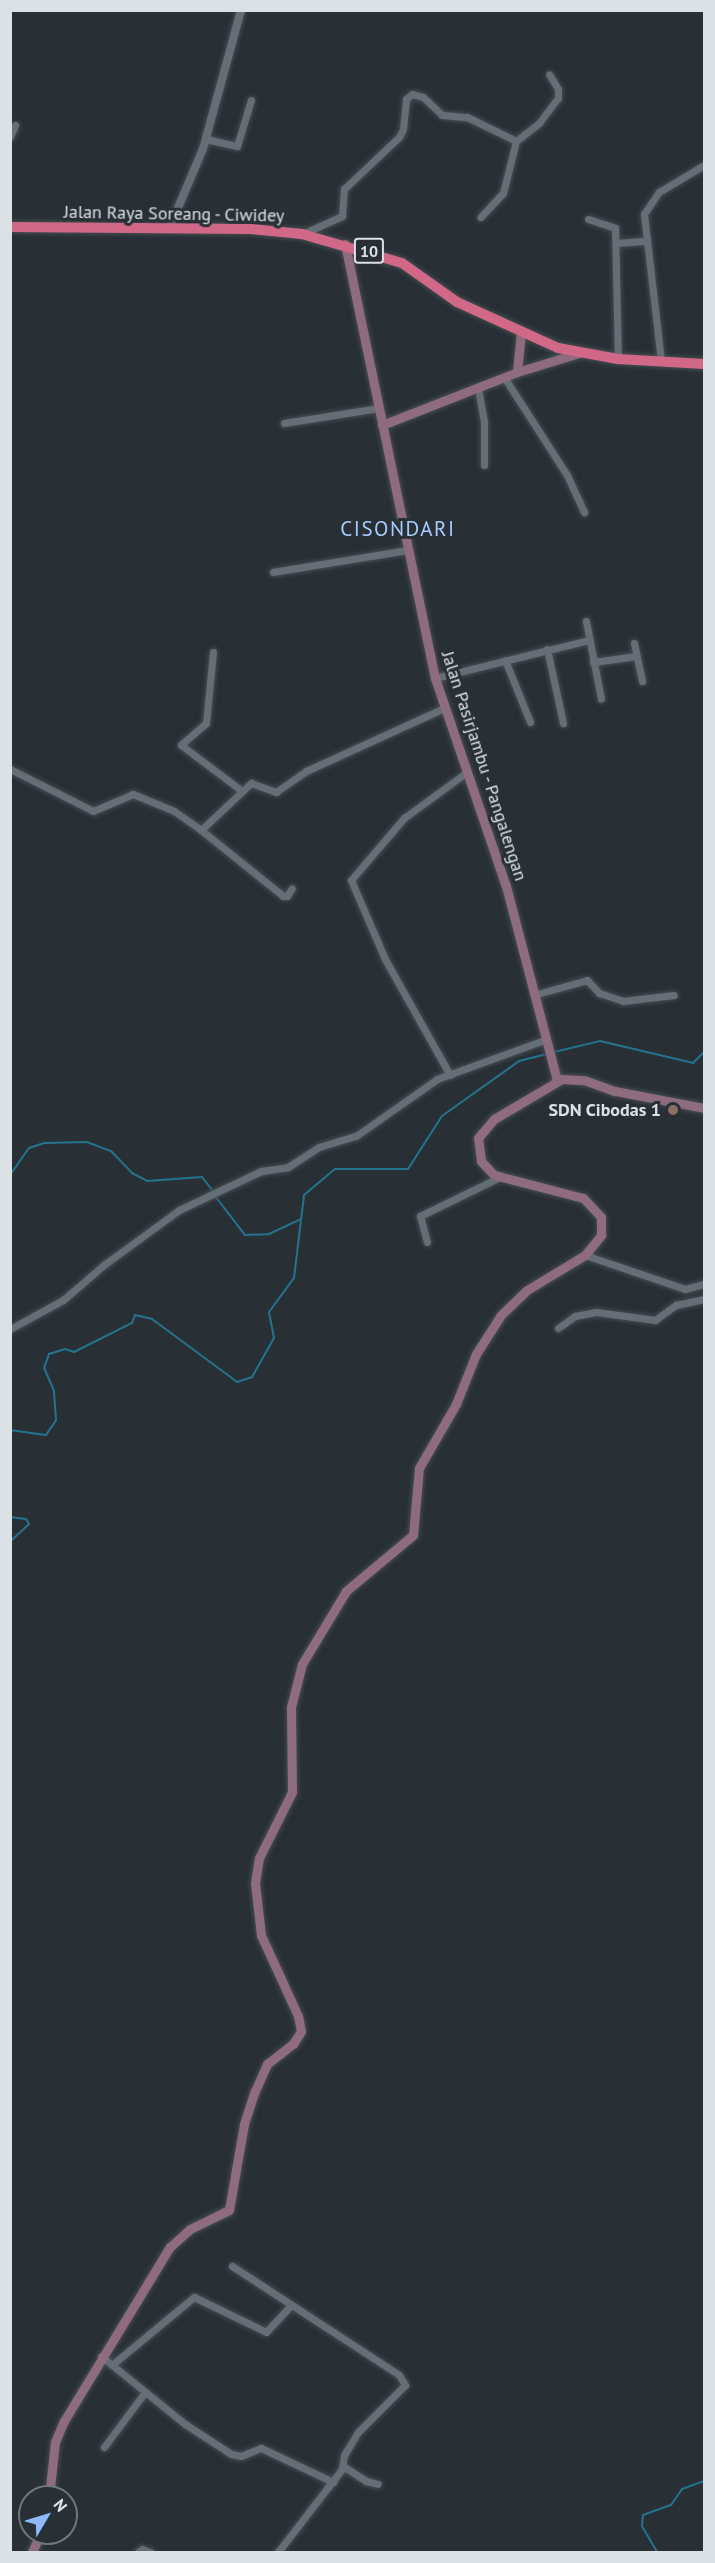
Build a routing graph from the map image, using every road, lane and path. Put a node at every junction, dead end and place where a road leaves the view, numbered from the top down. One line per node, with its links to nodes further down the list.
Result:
1 (241, 10): 6 (street)
2 (549, 74): 7 (street)
3 (251, 100): 6 (street)
4 (15, 125): 5 (street)
5 (10, 137)
6 (206, 139): 12 (street)
7 (516, 141): 9 (street); 13 (street)
8 (705, 165): 14 (street)
9 (481, 217)
10 (588, 219): 15 (street)
11 (10, 227): 12 (highway, Jalan Raya Soreang - Ciwidey / 10)
12 (169, 229): 13 (highway, Jalan Raya Soreang - Ciwidey / 10)
13 (302, 234): 16 (highway, Jalan Raya Soreang - Ciwidey / 10)
14 (647, 241): 15 (street); 20 (street)
15 (616, 243): 19 (street)
16 (345, 244): 17 (highway, Jalan Raya Soreang - Ciwidey / 10); 25 (main road, Jalan Pasirjambu - Pangalengan)
17 (521, 332): 18 (highway, Jalan Raya Soreang - Ciwidey / 10); 22 (main road)
18 (579, 353): 19 (highway, Jalan Raya Soreang - Ciwidey / 10); 22 (main road)
19 (618, 359): 20 (highway, Jalan Raya Soreang - Ciwidey / 10)
20 (661, 361): 21 (highway, Jalan Raya Soreang - Ciwidey / 10)
21 (705, 363)
22 (517, 372): 23 (main road)
23 (504, 377): 24 (main road); 29 (street)
24 (478, 388): 27 (main road); 28 (street)
25 (379, 408): 26 (street); 27 (main road, Jalan Pasirjambu - Pangalengan)
26 (285, 423)
27 (382, 425): 30 (main road, Jalan Pasirjambu - Pangalengan)
28 (484, 465)
29 (584, 512)
30 (407, 550): 31 (street); 40 (main road, Jalan Pasirjambu - Pangalengan)
31 (273, 572)
32 (586, 621): 33 (street)
33 (590, 640): 35 (street); 39 (street)
34 (634, 643): 37 (street)
35 (547, 649): 38 (street); 45 (street)
36 (213, 652): 48 (street)
37 (637, 656): 39 (street); 41 (street)
38 (505, 660): 40 (street); 44 (street)
39 (593, 662): 42 (street)
40 (435, 678): 43 (main road, Jalan Pasirjambu - Pangalengan)
41 (642, 681)
42 (602, 699)
43 (444, 708): 47 (main road, Jalan Pasirjambu - Pangalengan); 48 (street)
44 (530, 722)
45 (563, 723)
46 (10, 769): 49 (street)
47 (467, 772): 51 (main road, Jalan Pasirjambu - Pangalengan); 54 (street)
48 (242, 791): 49 (street)
49 (201, 830): 50 (street)
50 (292, 888)
51 (537, 994): 52 (street); 53 (main road, Jalan Pasirjambu - Pangalengan)
52 (674, 995)
53 (548, 1041): 54 (street); 55 (main road, Jalan Pasirjambu - Pangalengan)
54 (450, 1076): 63 (street)
55 (557, 1080): 56 (main road); 57 (main road)
56 (705, 1108)
57 (498, 1178): 58 (street); 59 (main road)
58 (427, 1242)
59 (585, 1255): 60 (street); 66 (main road)
60 (705, 1284)
61 (705, 1299): 62 (street)
62 (558, 1328)
63 (10, 1329)
64 (232, 2266): 65 (street)
65 (289, 2307): 67 (street); 70 (street)
66 (101, 2355): 67 (street); 73 (main road)
67 (113, 2364): 68 (street)
68 (145, 2392): 69 (street); 71 (street)
69 (104, 2447)
70 (343, 2466): 71 (street); 72 (street)
71 (333, 2482): 76 (street)
72 (378, 2484)
73 (51, 2485)
74 (138, 2553): 75 (street)
75 (150, 2553)
76 (278, 2553)

